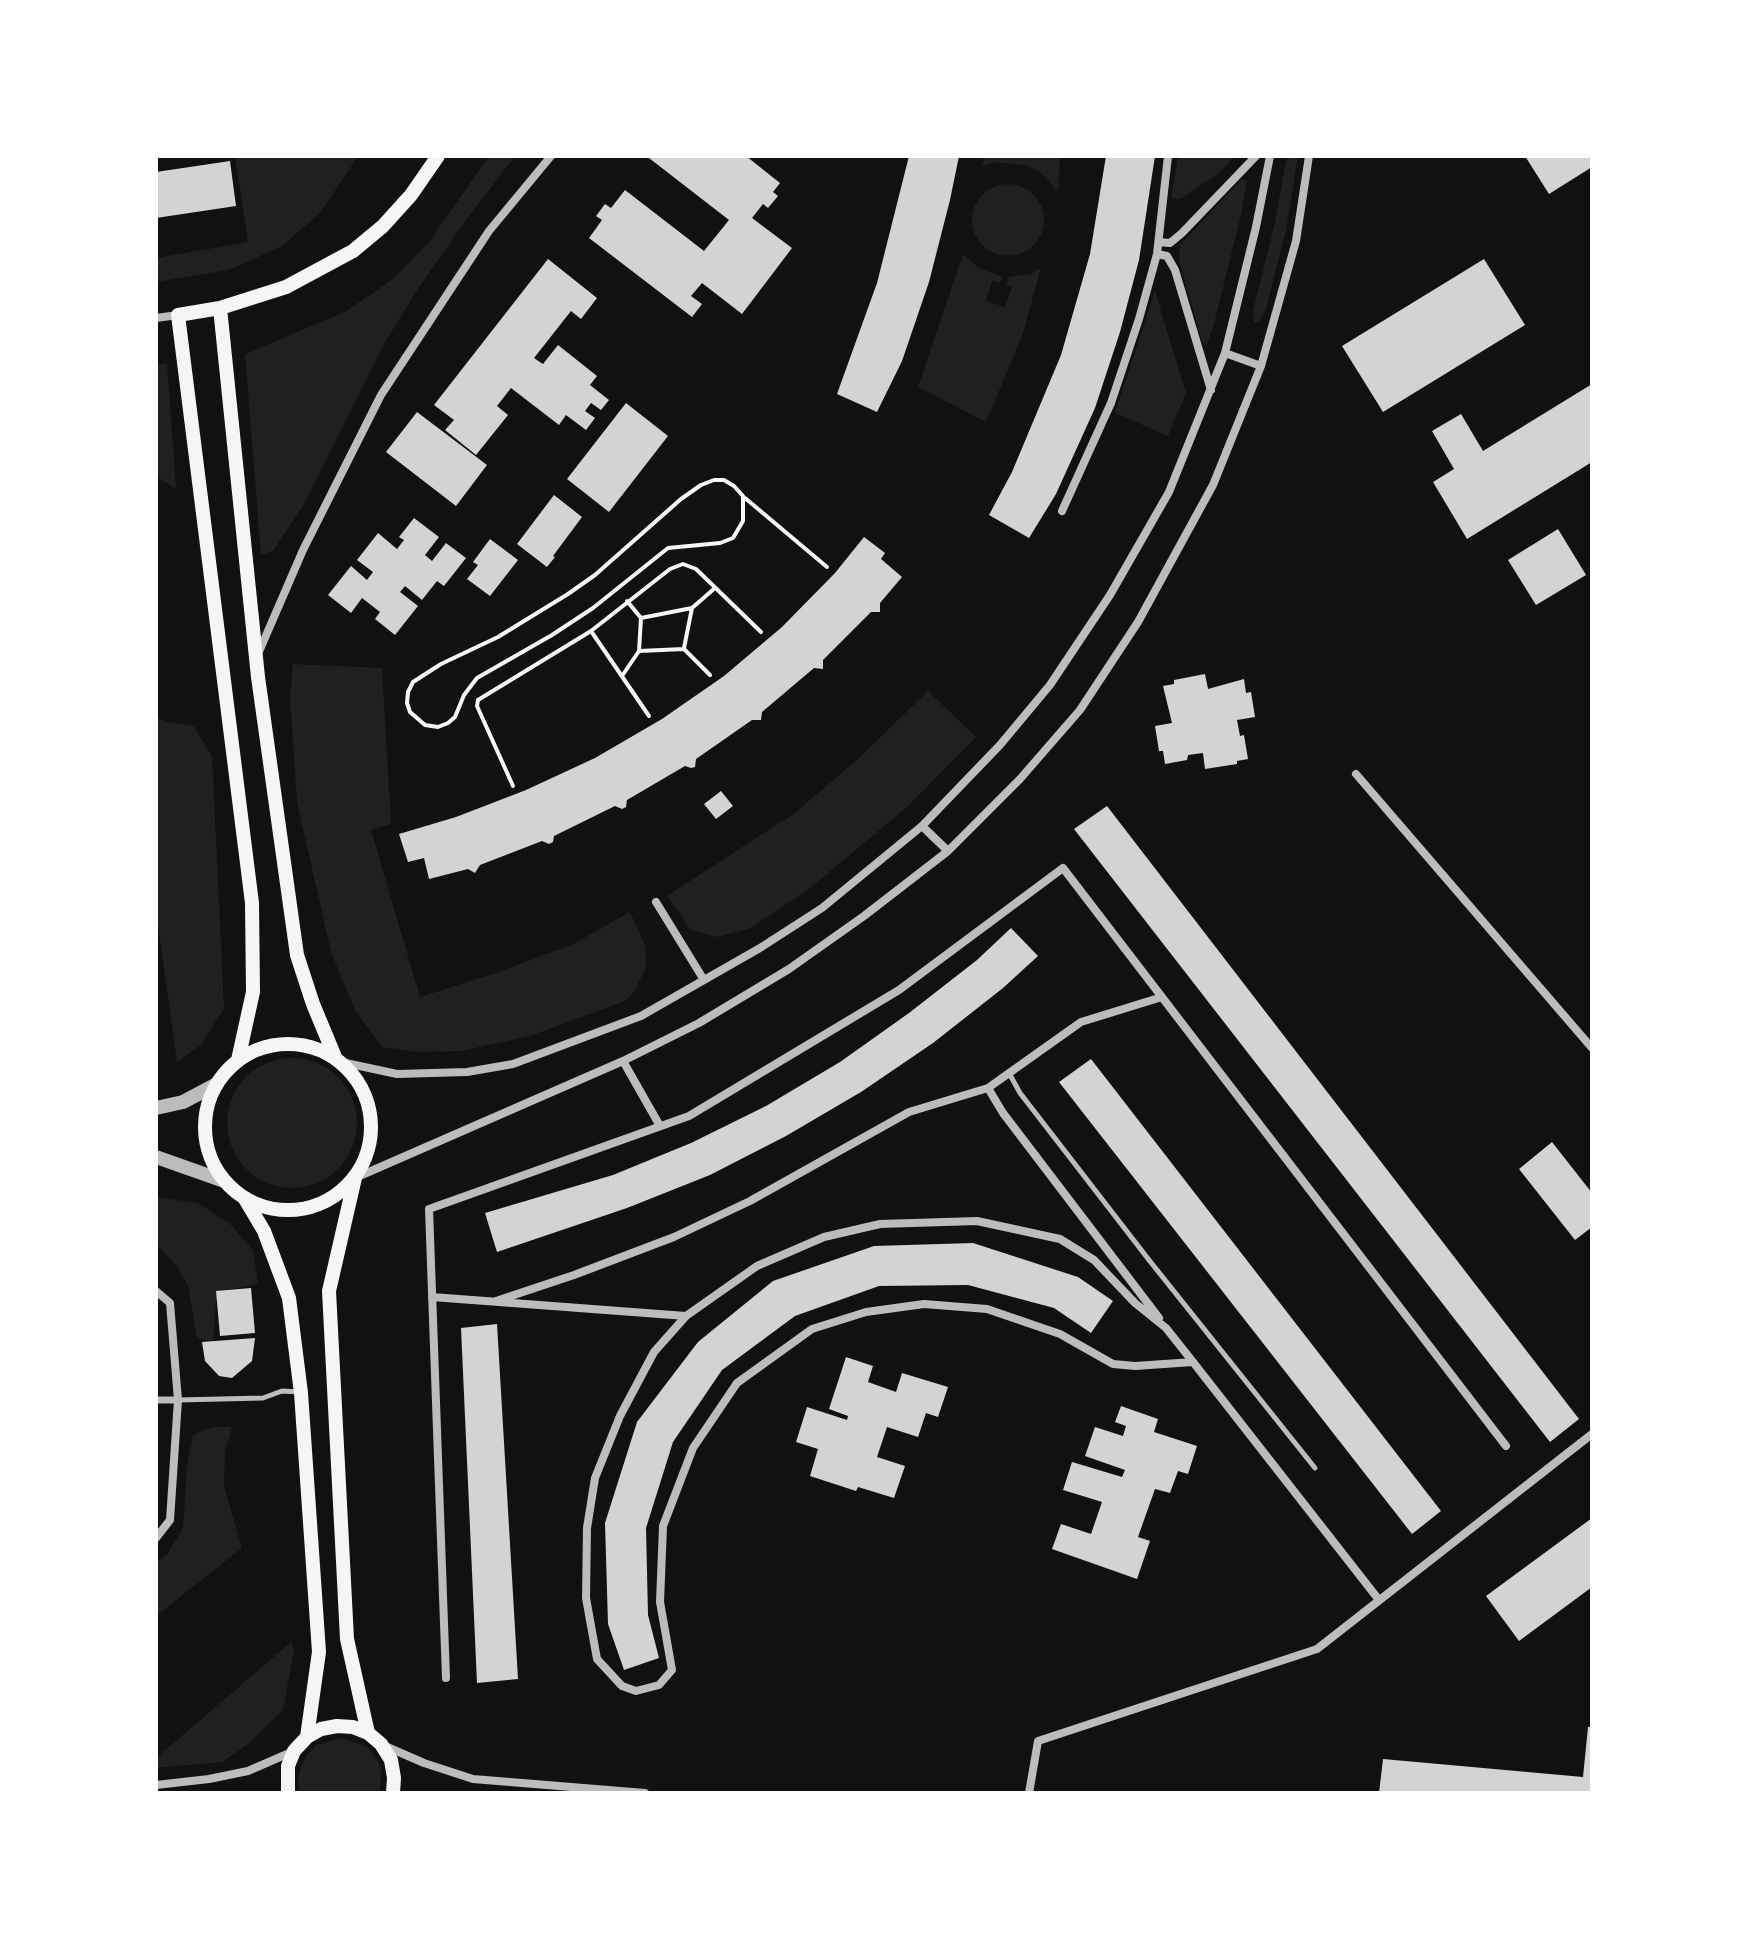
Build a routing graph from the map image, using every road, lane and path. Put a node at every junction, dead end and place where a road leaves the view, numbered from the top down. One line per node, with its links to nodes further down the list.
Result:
1 (438, 156): 9 (main road)
2 (551, 156): 26 (street)
3 (1168, 156): 7 (street)
4 (1256, 156): 7 (street)
5 (1270, 156): 12 (street)
6 (1309, 156): 13 (street)
7 (1159, 242): 8 (street)
8 (1157, 254): 14 (street); 16 (street)
9 (220, 308): 10 (main road); 26 (main road)
10 (178, 315): 11 (street); 38 (main road)
11 (156, 318)
12 (1225, 353): 13 (street); 14 (street)
13 (1261, 366): 33 (street)
14 (1211, 391): 32 (street)
15 (743, 496): 15 (path); 17 (path)
16 (1062, 511)
17 (827, 567)
18 (715, 588): 19 (path); 20 (path); 23 (path)
19 (627, 601): 21 (path); 22 (path)
20 (692, 608): 21 (path); 24 (path)
21 (641, 618): 25 (path)
22 (591, 631): 28 (path); 31 (path)
23 (761, 632)
24 (684, 649): 25 (path); 27 (path)
25 (639, 651): 28 (path)
26 (256, 658): 39 (main road)
27 (710, 675)
28 (622, 676): 29 (path)
29 (649, 716)
30 (1356, 774): 37 (street)
31 (513, 786)
32 (922, 826): 33 (street); 35 (street)
33 (948, 851): 40 (street)
34 (656, 902): 35 (street)
35 (704, 980): 39 (street)
36 (1162, 997): 41 (street); 45 (street); 60 (street)
37 (1592, 1048)
38 (238, 1060): 39 (main road); 42 (main road)
39 (338, 1060): 47 (main road)
40 (623, 1061): 45 (street); 47 (street)
41 (1009, 1073): 43 (street); 61 (lane)
42 (217, 1084): 44 (street); 48 (main road)
43 (988, 1088): 52 (street); 54 (street)
44 (156, 1108)
45 (660, 1126): 51 (street)
46 (156, 1157): 48 (street)
47 (355, 1178): 49 (main road); 65 (main road)
48 (224, 1181): 49 (main road)
49 (245, 1199): 56 (main road)
50 (156, 1291): 58 (street)
51 (432, 1297): 52 (street); 64 (street)
52 (496, 1301): 53 (street)
53 (686, 1316): 54 (street); 55 (street)
54 (1166, 1328): 55 (street)
55 (1193, 1362): 63 (street)
56 (301, 1393): 58 (lane); 66 (main road)
57 (156, 1400): 58 (street)
58 (178, 1400): 62 (street)
59 (1592, 1434): 63 (street)
60 (1506, 1446)
61 (1315, 1468)
62 (156, 1538)
63 (1379, 1600): 73 (street)
64 (446, 1678)
65 (368, 1733): 66 (main road); 67 (main road)
66 (307, 1737): 68 (main road)
67 (381, 1744): 71 (main road); 72 (street)
68 (294, 1751): 69 (street); 70 (main road)
69 (156, 1785)
70 (288, 1793)
71 (393, 1793)
72 (645, 1793)
73 (1029, 1793)

